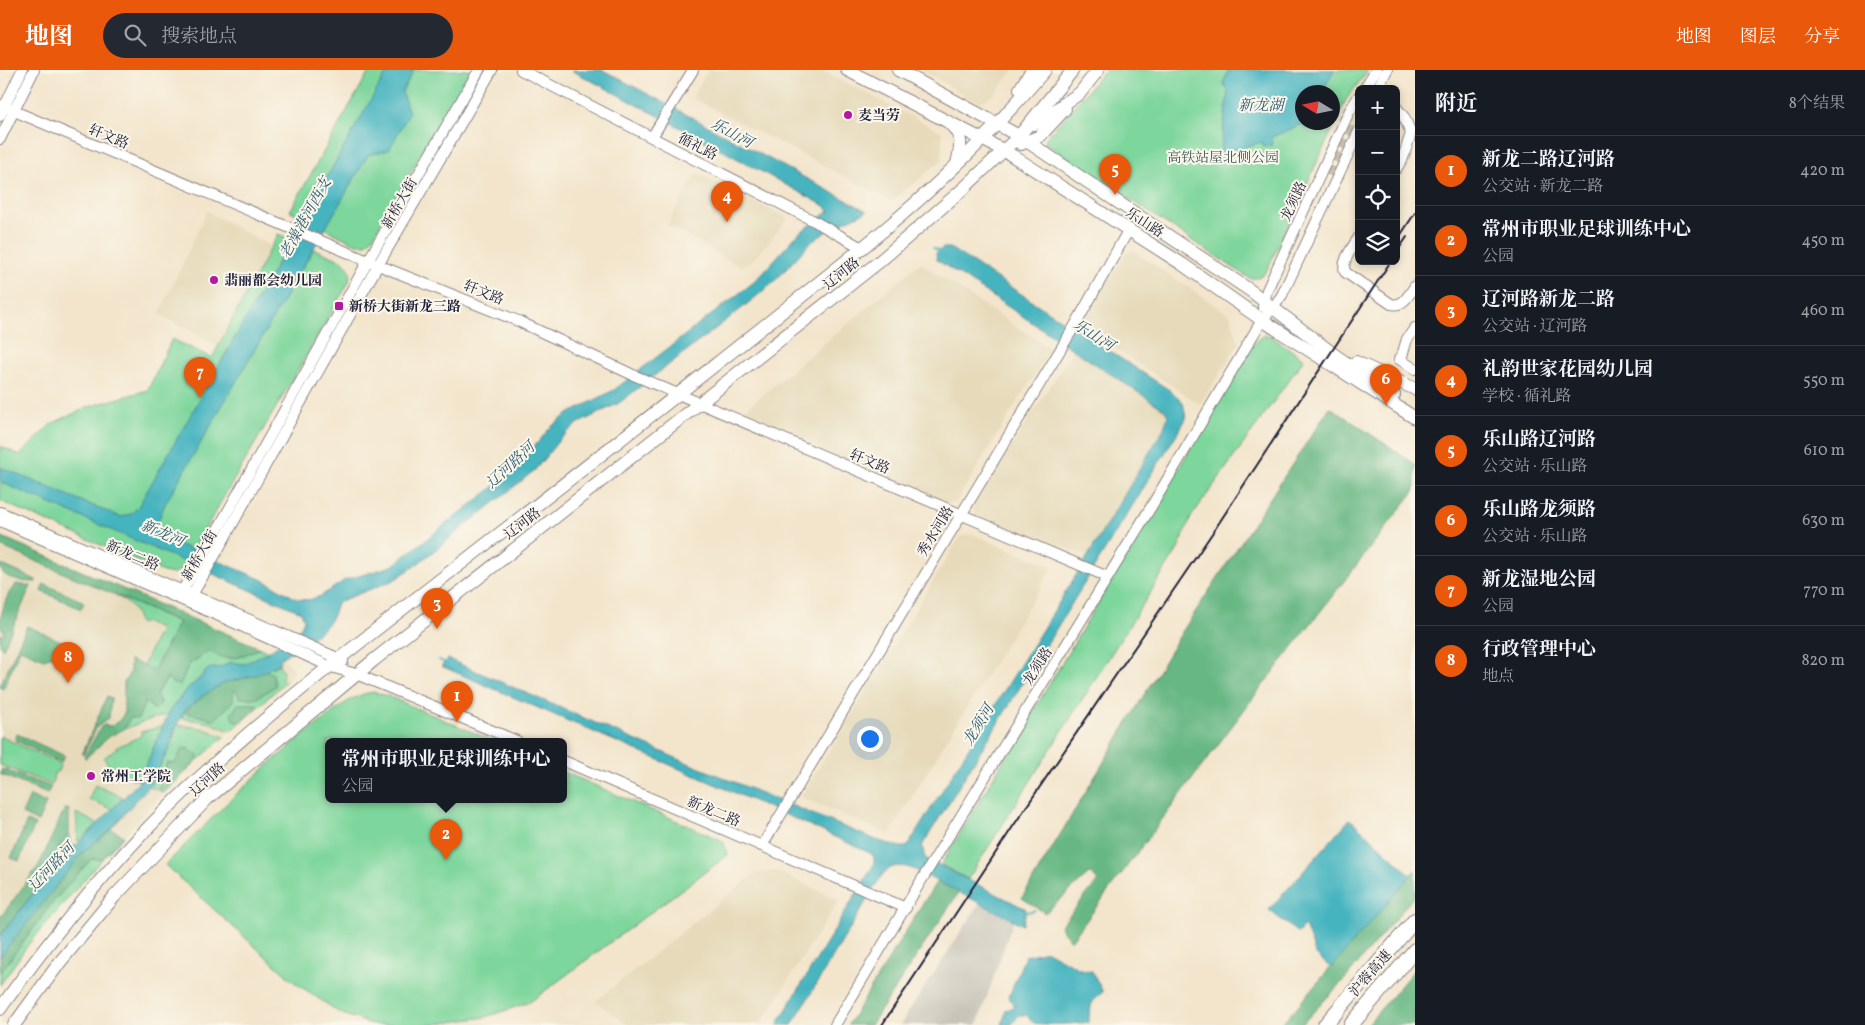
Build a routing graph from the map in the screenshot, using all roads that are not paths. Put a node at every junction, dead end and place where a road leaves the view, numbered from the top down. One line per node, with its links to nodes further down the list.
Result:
1 (22, 70): 18 (street)
2 (34, 70): 18 (street)
3 (479, 70): 34 (street, 新桥大街)
4 (492, 70): 35 (street, 新桥大街)
5 (521, 70): 22 (street, 循礼路)
6 (693, 70): 22 (street)
7 (847, 70): 20 (main road, 乐山路)
8 (898, 70): 21 (main road, 乐山路)
9 (1032, 70): 21 (main road)
10 (1045, 70): 21 (main road, 辽河路)
11 (1074, 70): 25 (main road, 辽河路)
12 (1098, 70): 25 (main road)
13 (1376, 70): 15 (street)
14 (1387, 70): 16 (street)
15 (1367, 85)
16 (1379, 85)
17 (1355, 102): 37 (street, 龙须路)
18 (5, 110): 24 (street); 34 (street, 轩文路)
19 (1400, 112): 28 (street)
20 (943, 118): 23 (main road, 乐山路); 29 (main road)
21 (997, 125): 23 (main road, 辽河路); 25 (main road, 乐山路)
22 (652, 137): 33 (street, 循礼路)
23 (983, 138): 27 (main road, 乐山路); 29 (main road, 辽河路)
24 (0, 139)
25 (1023, 139): 27 (main road, 辽河路); 37 (main road, 乐山路)
26 (1355, 139): 37 (street, 龙须路)
27 (1004, 151): 31 (main road, 乐山路); 44 (main road, 辽河路)
28 (1400, 163)
29 (956, 166): 33 (main road, 辽河路)
30 (1330, 176): 37 (street)
31 (1129, 229): 38 (main road, 乐山路); 48 (street, 秀水河路)
32 (1355, 244): 36 (street)
33 (862, 248): 43 (main road, 辽河路)
34 (368, 261): 35 (street, 轩文路); 50 (street, 新桥大街)
35 (378, 266): 43 (street, 轩文路); 50 (street, 新桥大街)
36 (1415, 286)
37 (1269, 305): 38 (street, 龙须路); 40 (main road, 乐山路)
38 (1262, 320): 46 (main road, 乐山路); 51 (street, 龙须路)
39 (1415, 328): 41 (street)
40 (1310, 337): 42 (main road); 45 (main road, 乐山路)
41 (1415, 369)
42 (1415, 389)
43 (679, 395): 44 (street, 轩文路); 53 (main road, 辽河路)
44 (700, 404): 48 (street, 轩文路); 54 (main road, 辽河路)
45 (1415, 408)
46 (1415, 418)
47 (0, 512): 52 (street, 新龙二路)
48 (961, 514): 51 (street, 轩文路); 57 (street, 秀水河路)
49 (0, 521): 52 (street, 新龙二路)
50 (211, 553): 52 (street, 新桥大街)
51 (1108, 577): 58 (street, 龙须路)
52 (186, 595): 53 (street, 新龙二路)
53 (335, 663): 54 (street); 61 (main road, 辽河路)
54 (356, 674): 55 (street); 62 (main road, 辽河路)
55 (511, 738)
56 (567, 762): 57 (street, 新龙二路)
57 (762, 846): 58 (street, 新龙二路)
58 (906, 908): 63 (street, 龙须路)
59 (1415, 920): 64 (highway, 沪蓉高速)
60 (1415, 950): 65 (highway, 沪蓉高速)
61 (0, 1009)
62 (14, 1025)
63 (836, 1025)
64 (1325, 1025)
65 (1351, 1025)

